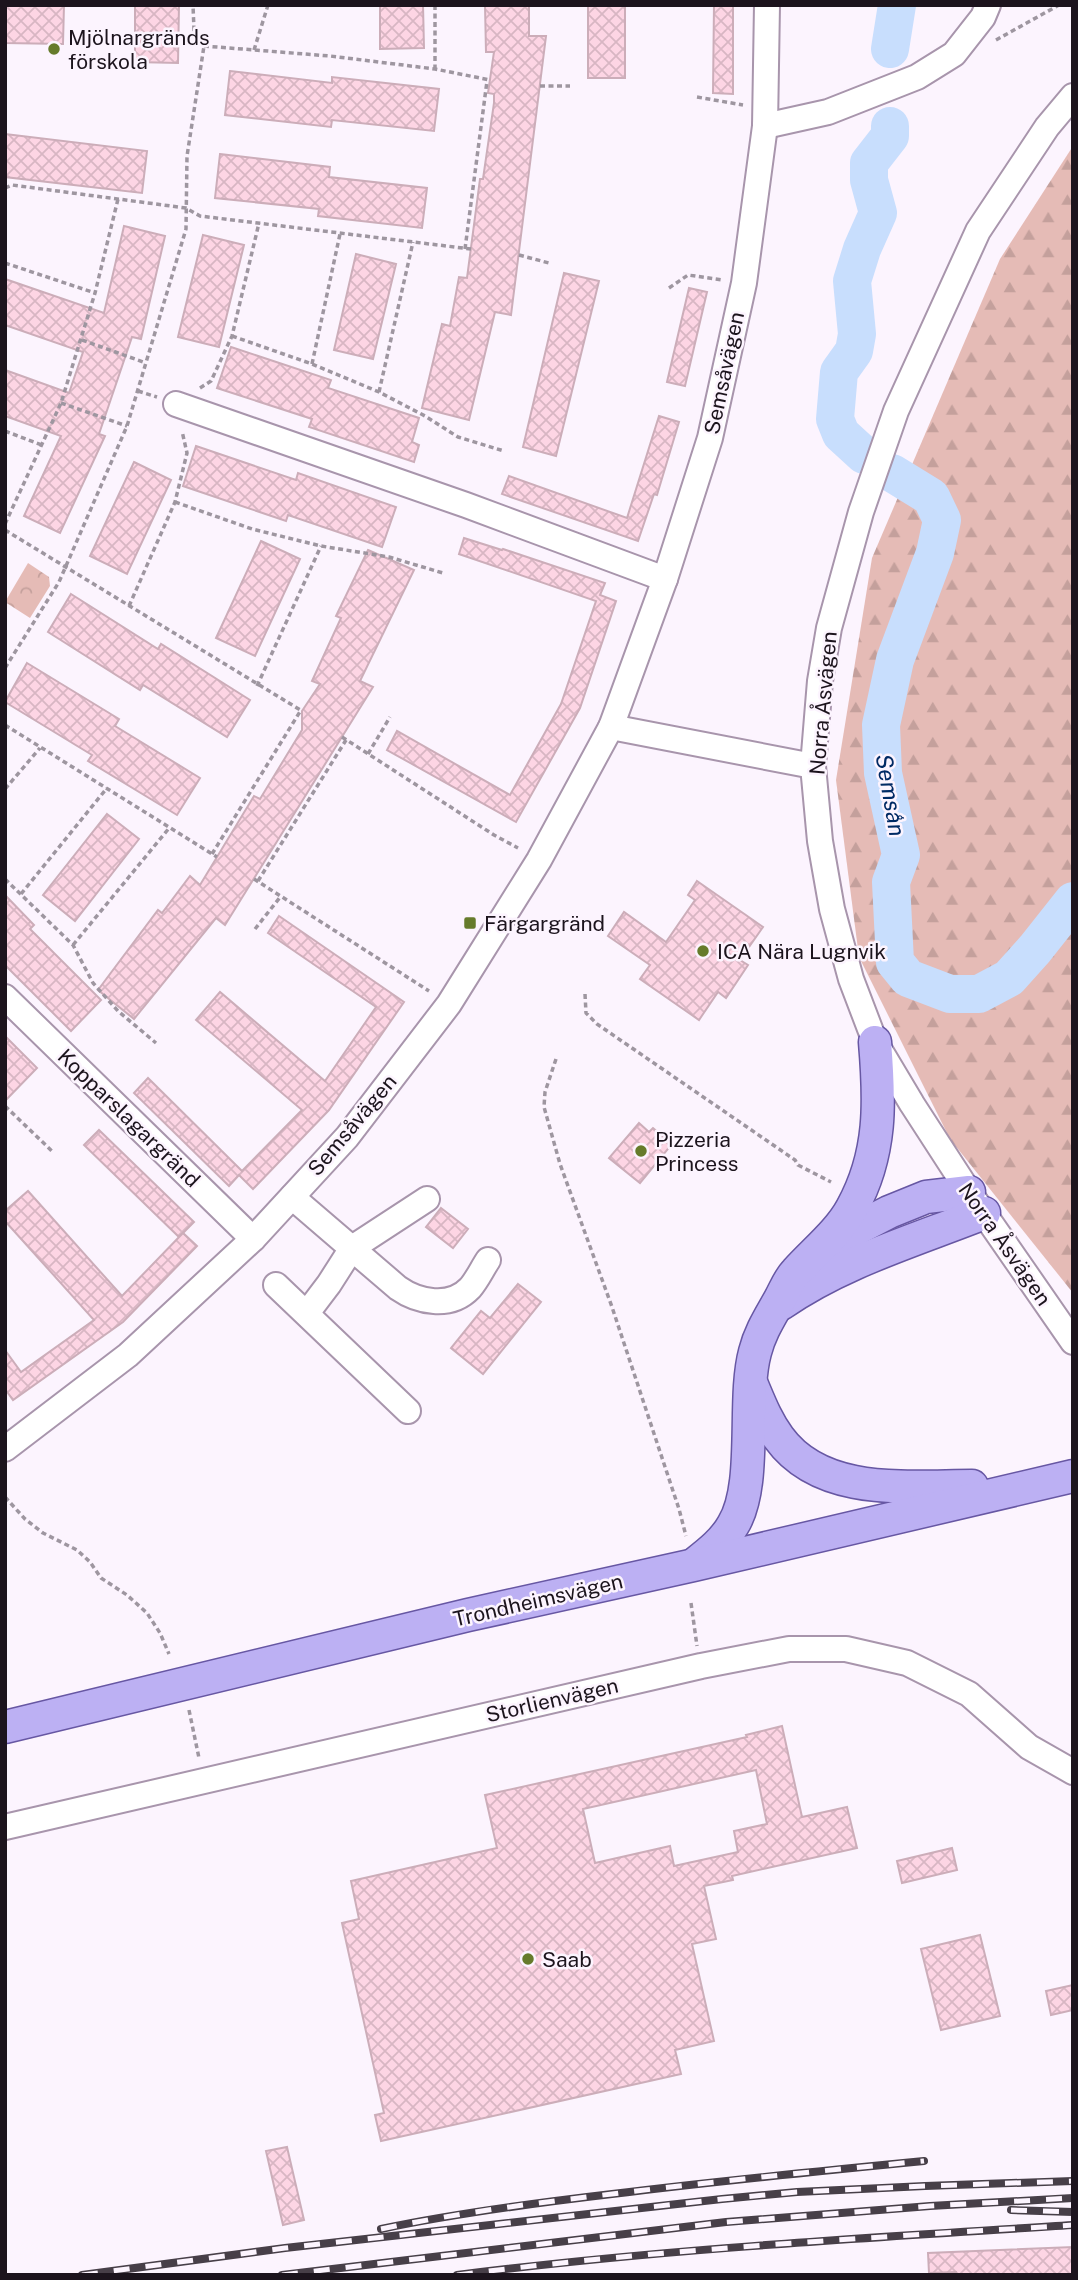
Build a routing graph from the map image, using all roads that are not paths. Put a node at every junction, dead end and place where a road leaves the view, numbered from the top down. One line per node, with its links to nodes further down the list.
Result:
1 (767, 5): 4 (street, Semsåvägen)
2 (988, 5): 4 (street)
3 (1073, 96): 8 (street, Norra Åsvägen)
4 (766, 117): 6 (street, Semsåvägen)
5 (176, 404): 6 (street)
6 (665, 579): 7 (street, Semsåvägen)
7 (611, 727): 8 (street); 11 (street, Semsåvägen)
8 (813, 766): 10 (street, Norra Åsvägen)
9 (5, 997): 14 (street, Kopparslagargränd)
10 (876, 1042): 13 (street, Norra Åsvägen); 16 (main road)
11 (292, 1197): 14 (street, Semsåvägen); 15 (street)
12 (427, 1199): 15 (street)
13 (976, 1202): 16 (main road); 19 (main road); 21 (street, Norra Åsvägen)
14 (253, 1239): 24 (street, Semsåvägen)
15 (352, 1248): 17 (street); 20 (street)
16 (819, 1249): 19 (main road)
17 (488, 1260)
18 (276, 1285): 20 (street)
19 (774, 1309): 22 (main road)
20 (307, 1313): 23 (street)
21 (1073, 1342)
22 (751, 1380): 26 (main road); 27 (main road)
23 (408, 1411)
24 (5, 1449)
25 (1073, 1476): 26 (main road, Trondheimsvägen)
26 (1028, 1486): 27 (main road, Trondheimsvägen)
27 (690, 1553): 28 (main road, Trondheimsvägen)
28 (5, 1727)
29 (1073, 1772): 30 (street, Storlienvägen)
30 (5, 1827)

